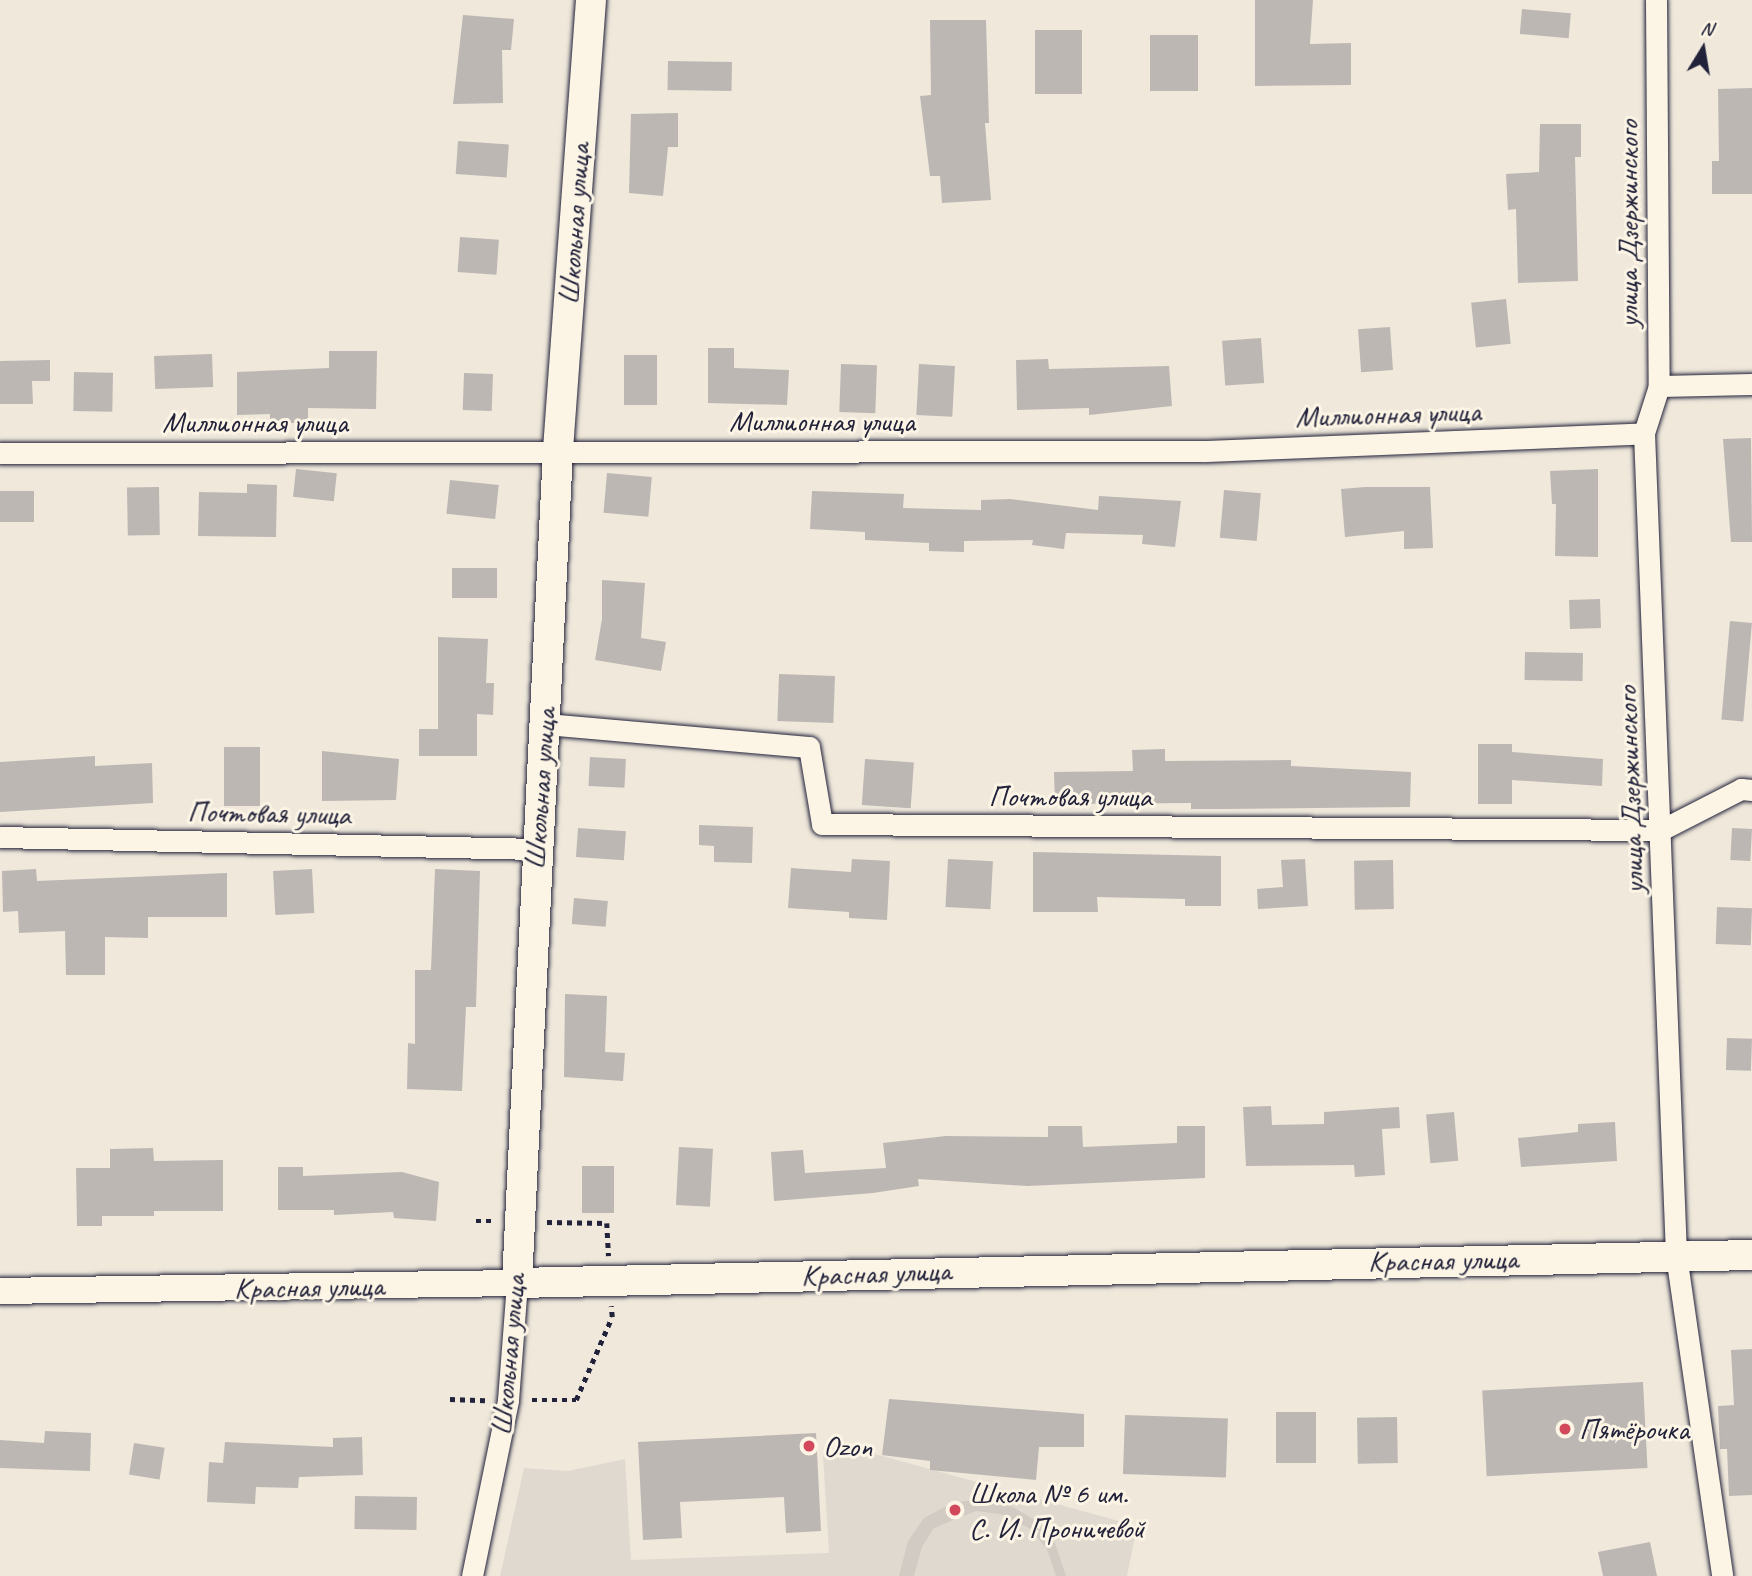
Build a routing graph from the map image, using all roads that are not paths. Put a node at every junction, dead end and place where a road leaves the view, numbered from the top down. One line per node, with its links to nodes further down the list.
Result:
1 (591, 0): 6 (main road, Школьная улица)
2 (1656, 0): 4 (street, улица Дзержинского)
3 (1752, 384): 4 (street)
4 (1659, 386): 5 (street, улица Дзержинского)
5 (1644, 433): 6 (street, Миллионная улица); 10 (street, улица Дзержинского)
6 (558, 450): 7 (street, Миллионная улица); 8 (main road, Школьная улица)
7 (0, 453)
8 (545, 724): 10 (street, Почтовая улица); 12 (main road, Школьная улица)
9 (1752, 790): 10 (street)
10 (1661, 830): 13 (street, улица Дзержинского)
11 (0, 837): 12 (street, Почтовая улица)
12 (536, 849): 15 (main road, Школьная улица)
13 (1676, 1255): 14 (main road, Красная улица); 15 (main road, Красная улица); 18 (street, улица Дзержинского)
14 (1752, 1255)
15 (517, 1283): 16 (street, Красная улица); 17 (street, Школьная улица)
16 (0, 1292)
17 (472, 1576)
18 (1723, 1576)

